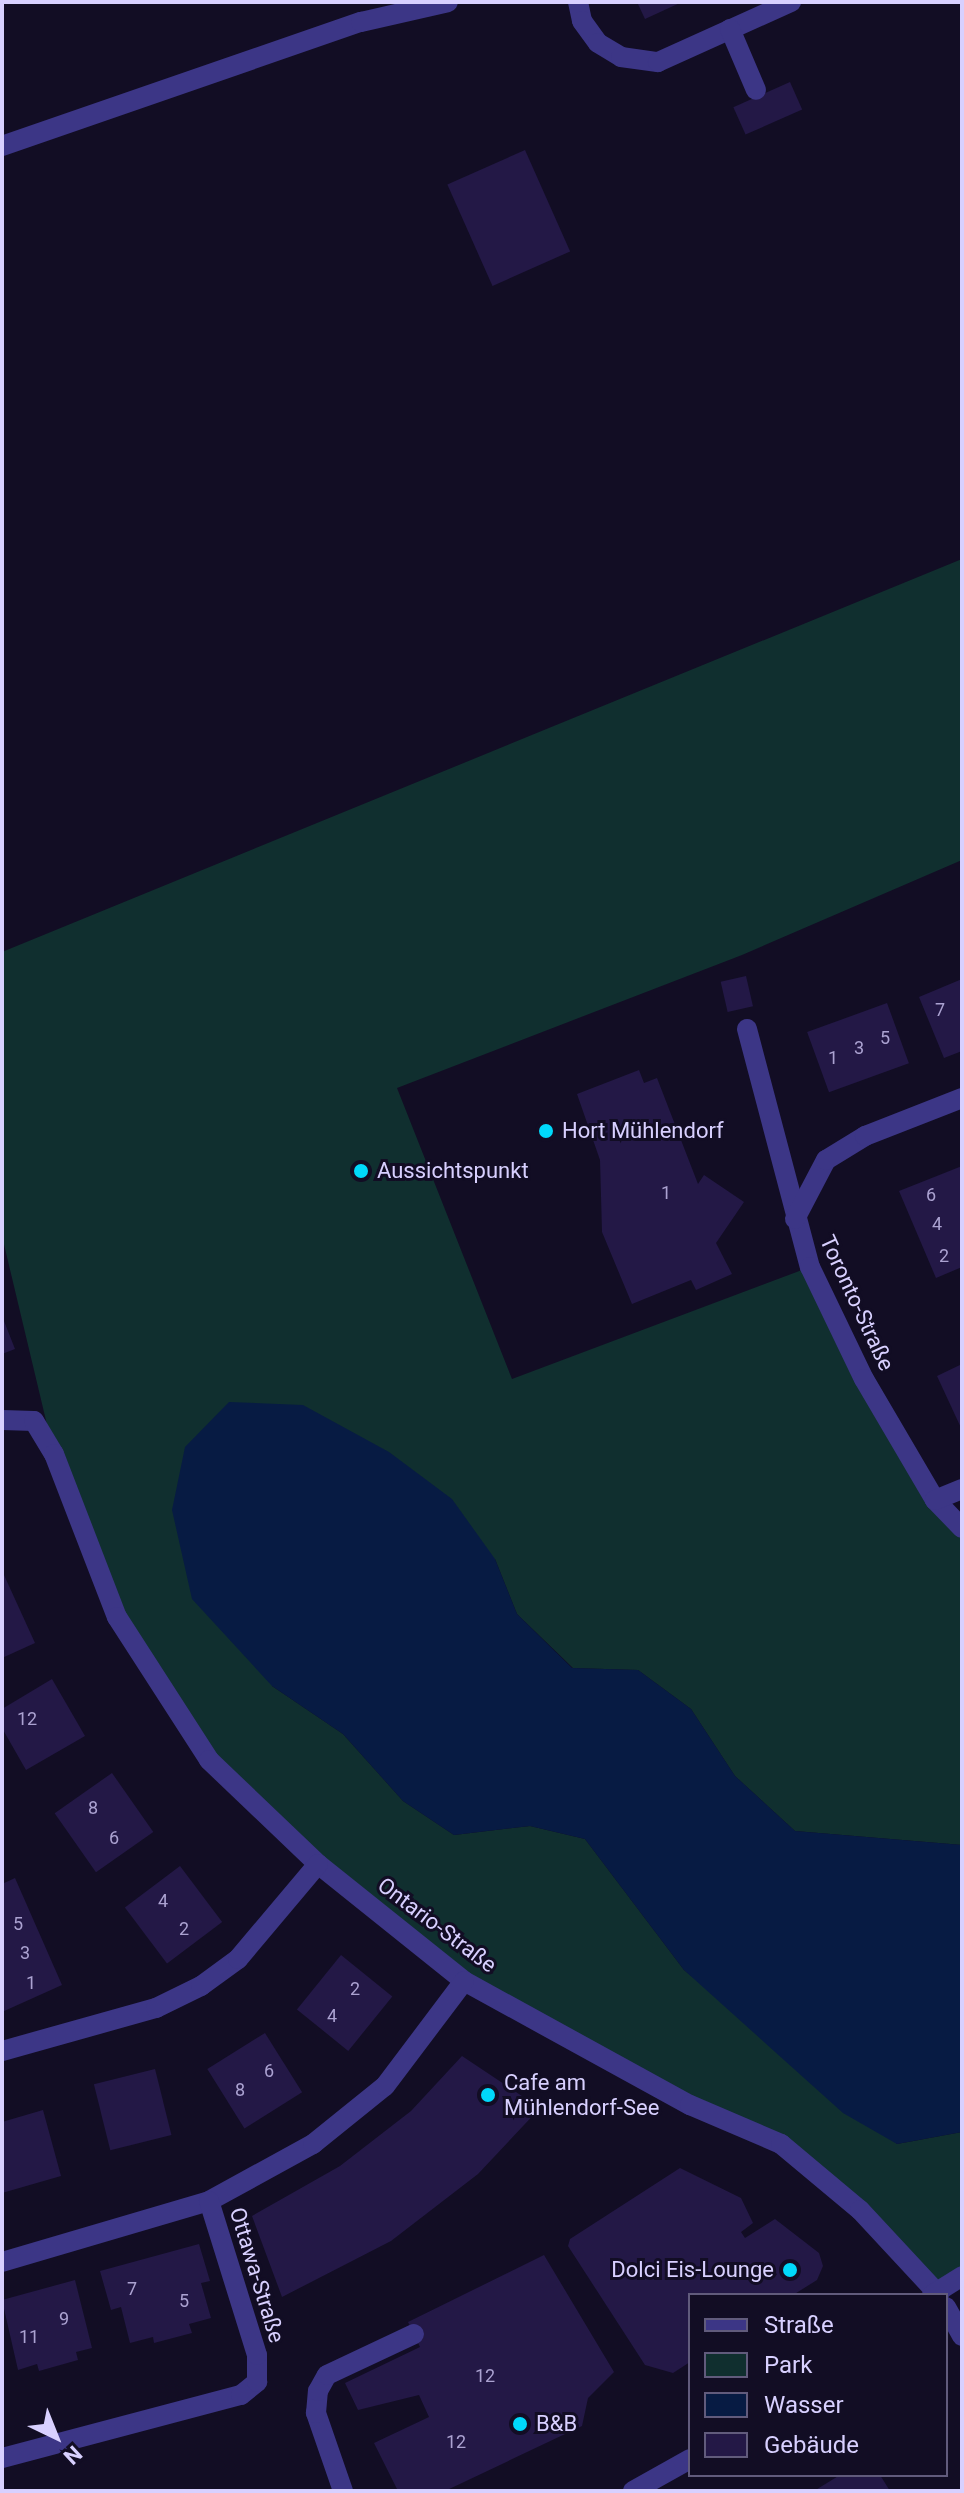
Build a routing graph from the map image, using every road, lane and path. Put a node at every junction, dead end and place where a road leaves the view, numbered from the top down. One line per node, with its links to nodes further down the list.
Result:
1 (448, 2): 6 (street)
2 (578, 2): 4 (street)
3 (791, 2): 4 (street)
4 (730, 29): 5 (street)
5 (756, 90)
6 (2, 146)
7 (747, 1029): 9 (street, Toronto-Straße)
8 (962, 1098): 9 (street)
9 (795, 1219): 12 (street, Toronto-Straße)
10 (2, 1420): 14 (street, Ontario-Straße)
11 (962, 1489): 12 (street)
12 (935, 1500): 13 (street, Toronto-Straße)
13 (962, 1528)
14 (318, 1864): 15 (street, Ontario-Straße); 16 (street)
15 (464, 1981): 17 (street, Ottawa-Straße); 20 (street, Ontario-Straße)
16 (2, 2051)
17 (209, 2201): 18 (street, Ottawa-Straße); 25 (street, Ottawa-Straße)
18 (2, 2262)
19 (962, 2276): 21 (street)
20 (934, 2293)
21 (943, 2293)
22 (948, 2313): 24 (street, Ontario-Straße)
23 (414, 2334): 27 (street)
24 (962, 2336)
25 (2, 2458)
26 (688, 2460): 28 (street)
27 (343, 2491)
28 (633, 2491)

